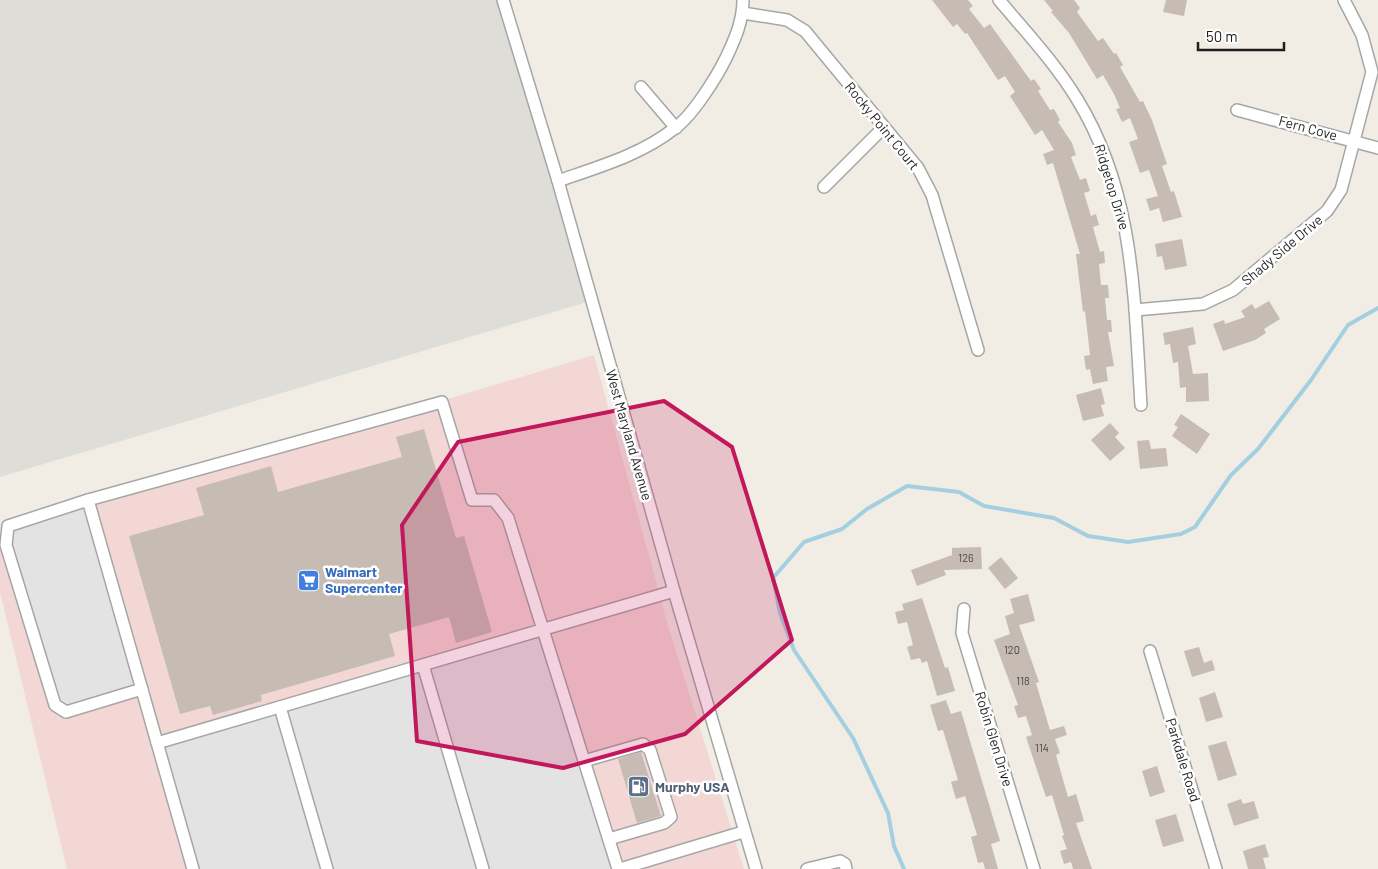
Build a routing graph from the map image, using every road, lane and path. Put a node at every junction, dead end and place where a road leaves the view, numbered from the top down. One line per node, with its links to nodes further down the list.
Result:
1 (503, 0): 12 (street, West Maryland Avenue)
2 (743, 0): 5 (street)
3 (999, 0): 14 (street, Ridgetop Drive)
4 (1344, 0): 10 (street, Shady Side Drive)
5 (743, 13): 8 (street); 9 (street, Rocky Point Court)
6 (641, 87): 8 (street)
7 (1237, 110): 10 (street, Fern Cove)
8 (676, 128): 12 (street)
9 (884, 128): 13 (street); 15 (street, Rocky Point Court)
10 (1354, 141): 11 (street, Fern Cove); 14 (street, Shady Side Drive)
11 (1378, 148)
12 (558, 181): 18 (street, West Maryland Avenue)
13 (824, 187)
14 (1135, 310): 16 (street, Ridgetop Drive)
15 (978, 350)
16 (1141, 405)
17 (88, 500): 20 (street); 23 (street); 23 (street)
18 (674, 591): 20 (street); 27 (street, West Maryland Avenue)
19 (964, 609): 36 (street, Robin Glen Drive)
20 (543, 630): 22 (street); 26 (street)
21 (1150, 651): 37 (street, Parkdale Road)
22 (422, 665): 24 (street); 31 (street)
23 (142, 689): 25 (street)
24 (280, 707): 25 (street); 30 (street)
25 (157, 743): 29 (street)
26 (584, 761): 28 (street); 28 (street)
27 (743, 832): 32 (street); 33 (street, West Maryland Avenue)
28 (609, 839): 32 (street)
29 (193, 869)
30 (326, 869)
31 (483, 869)
32 (619, 869)
33 (756, 869)
34 (807, 869): 35 (street)
35 (846, 869)
36 (1034, 869)
37 (1216, 869)

